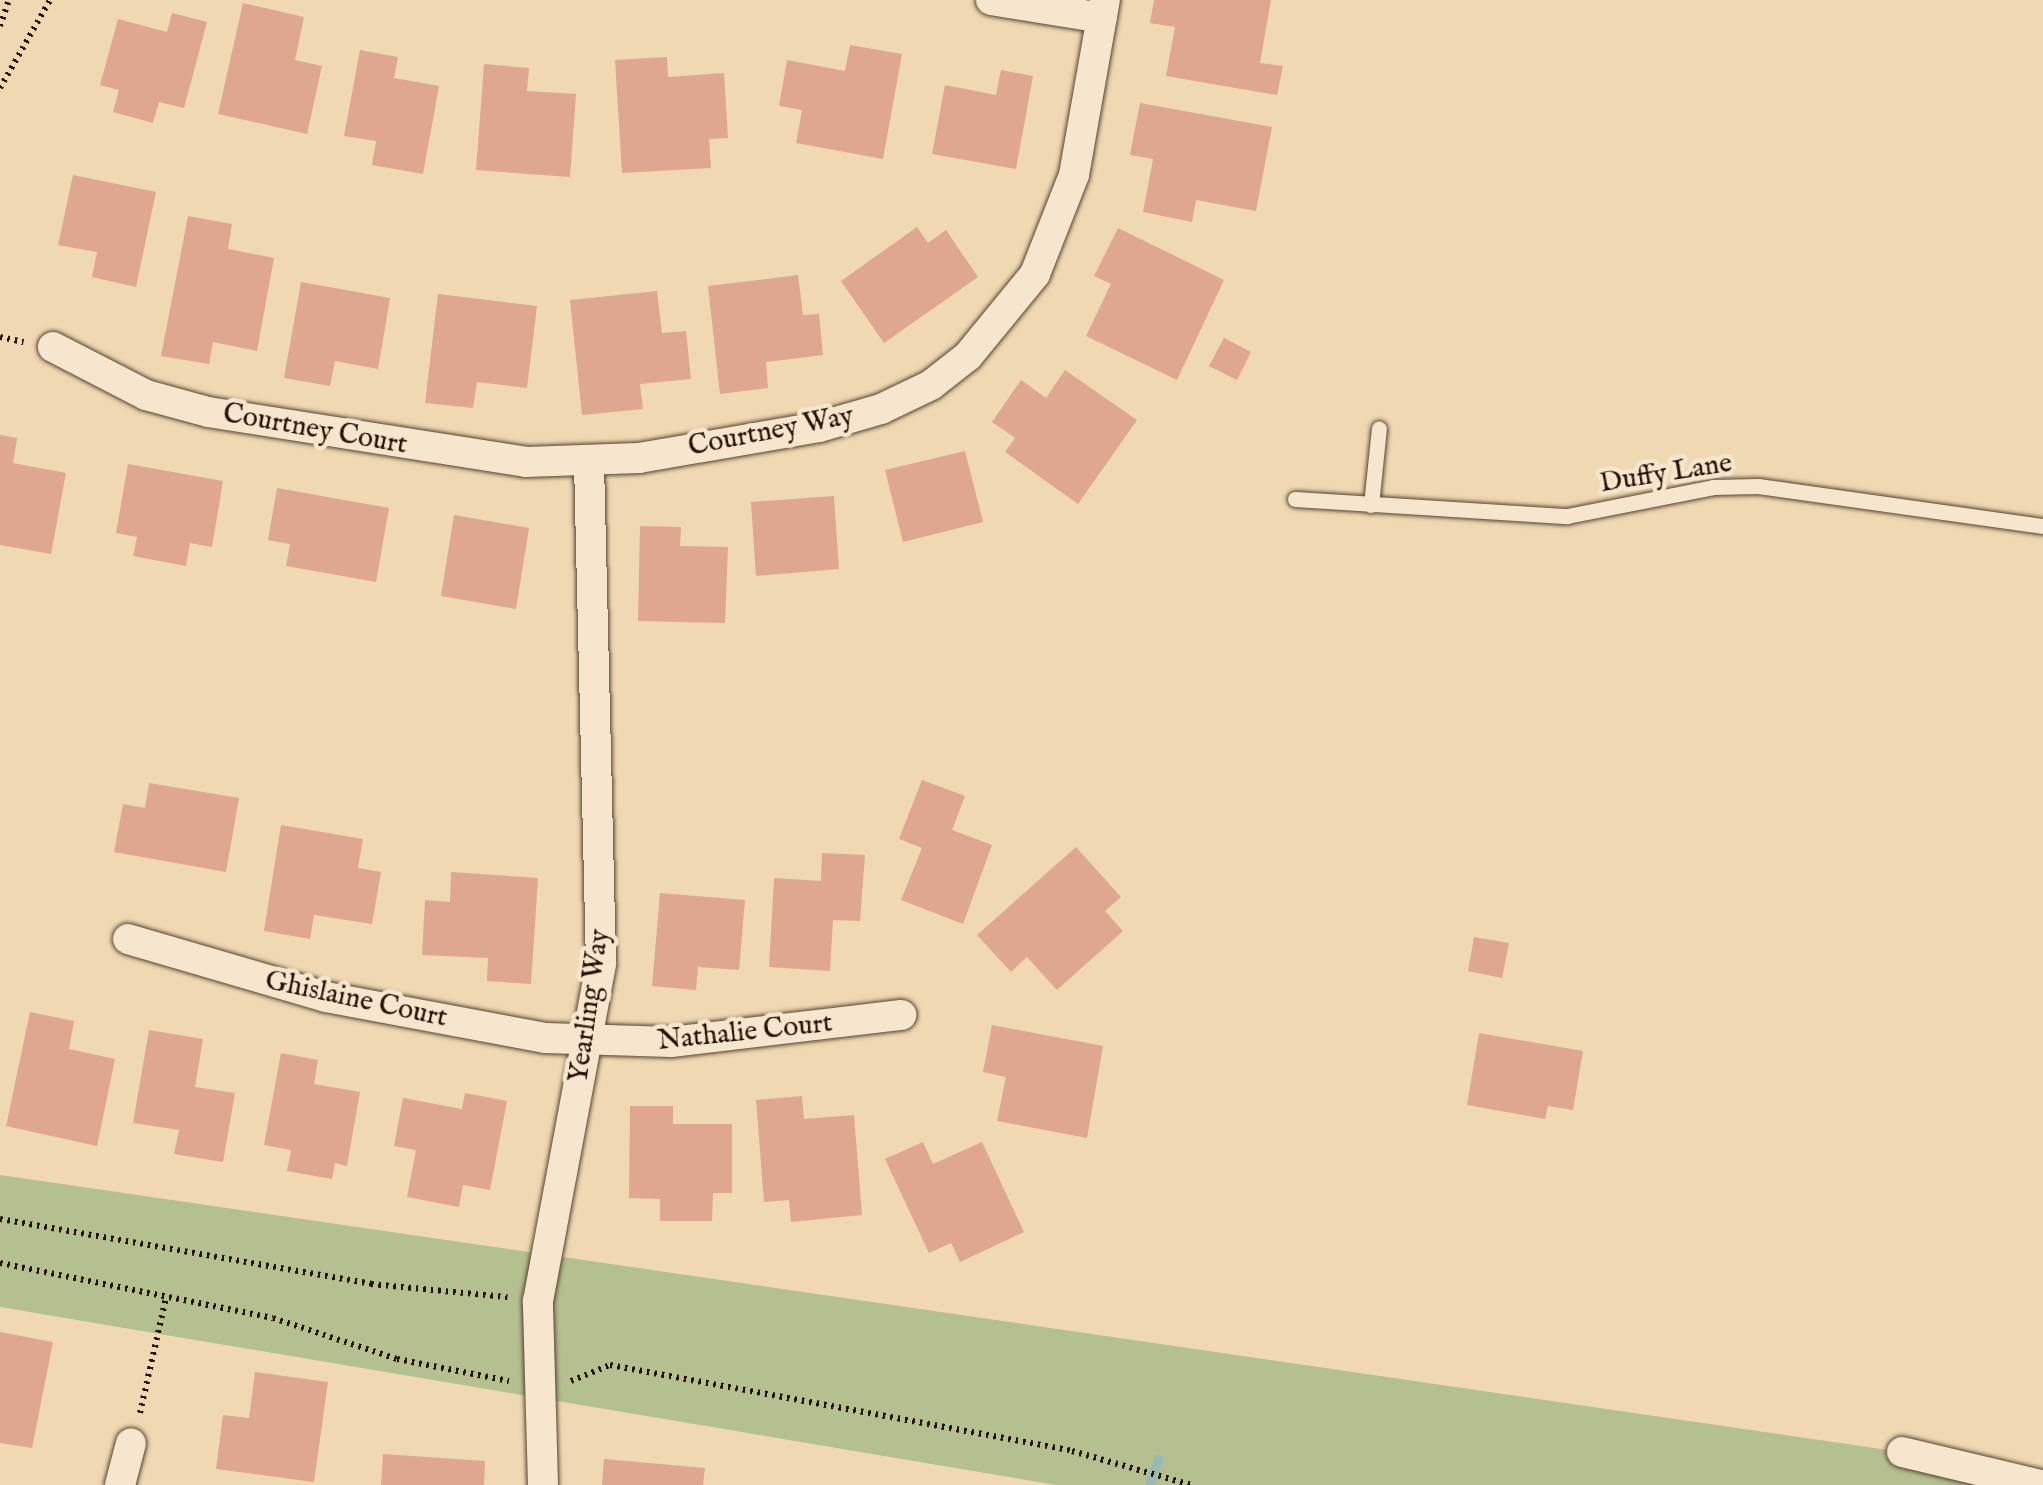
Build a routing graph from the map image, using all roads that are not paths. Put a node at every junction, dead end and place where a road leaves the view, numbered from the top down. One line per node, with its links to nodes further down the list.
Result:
1 (990, 0): 2 (street)
2 (1104, 9): 5 (street, Courtney Way)
3 (54, 348): 5 (street, Courtney Court)
4 (1378, 428): 7 (lane)
5 (588, 463): 11 (street, Yearling Way)
6 (1295, 499): 7 (lane, Duffy Lane)
7 (1371, 505): 8 (lane, Duffy Lane)
8 (2043, 526)
9 (128, 939): 11 (street, Ghislaine Court)
10 (901, 1015): 11 (street, Nathalie Court)
11 (588, 1040): 15 (street, Yearling Way)
12 (131, 1444): 14 (street)
13 (1902, 1452): 16 (street)
14 (120, 1485)
15 (543, 1485)
16 (2042, 1485)

